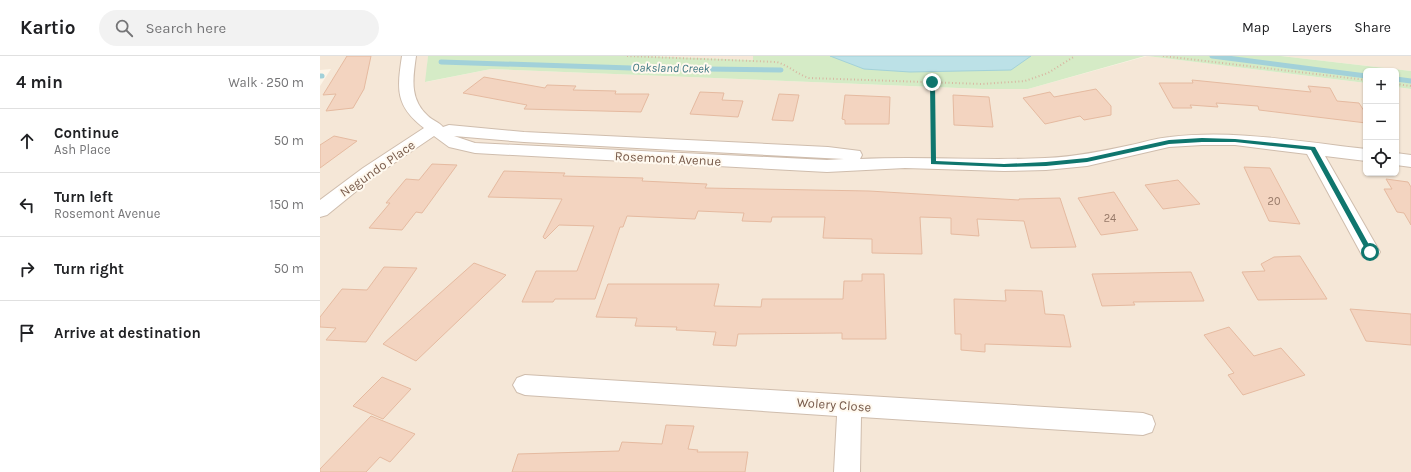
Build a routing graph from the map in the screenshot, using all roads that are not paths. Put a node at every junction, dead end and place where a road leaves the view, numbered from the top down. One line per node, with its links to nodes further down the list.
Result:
1 (409, 56): 2 (street, Rosemont Avenue)
2 (436, 128): 3 (street, Rosemont Avenue); 7 (street, Negundo Place)
3 (1313, 149): 4 (street, Rosemont Avenue); 8 (street)
4 (1363, 155)
5 (1399, 159): 6 (street)
6 (1411, 161)
7 (320, 210)
8 (1370, 252)
9 (525, 385): 10 (street, Wolery Close)
10 (849, 405): 11 (street, Wolery Close); 12 (street)
11 (1143, 424)
12 (847, 472)

